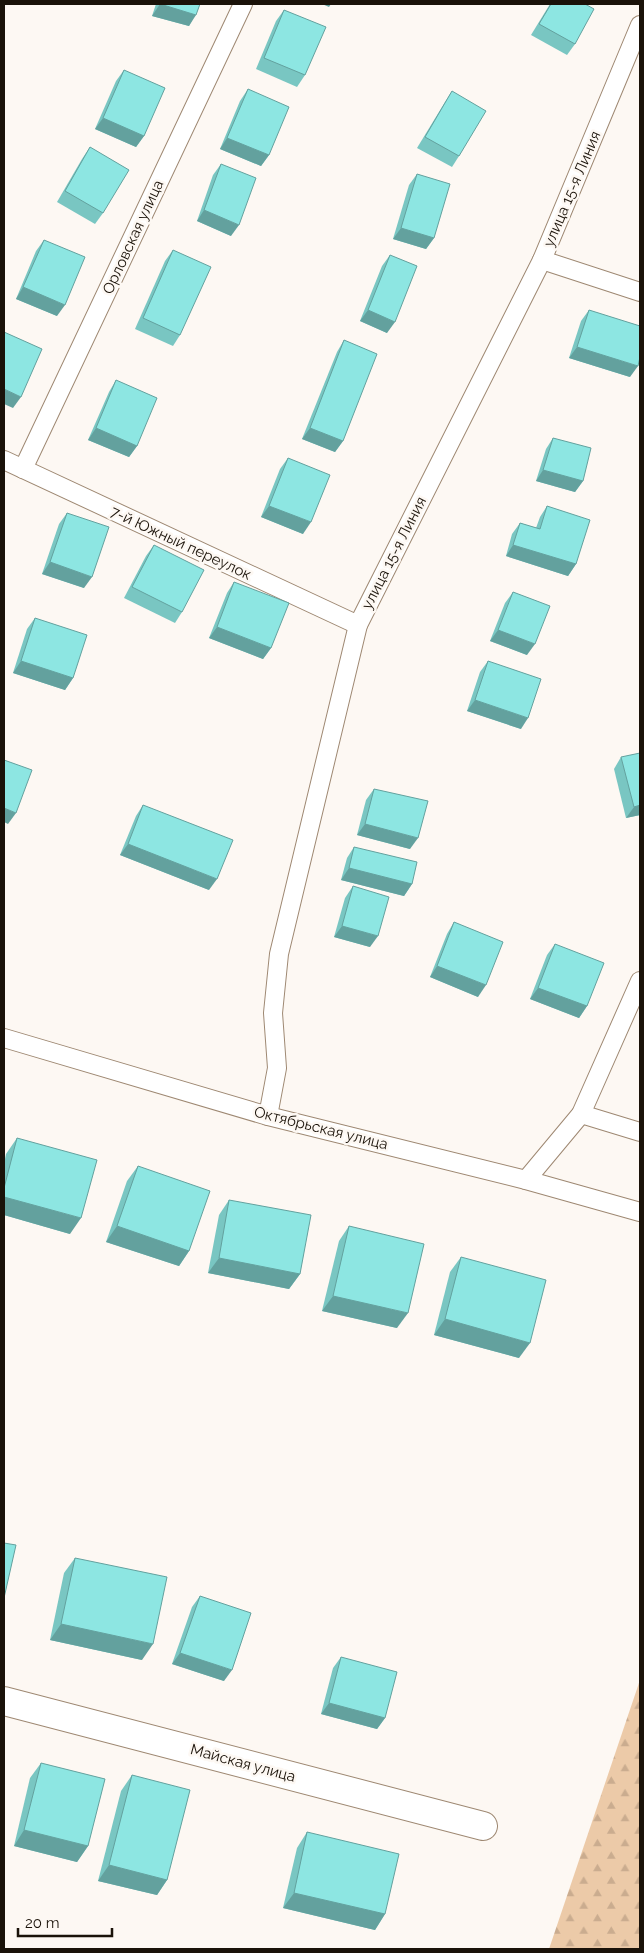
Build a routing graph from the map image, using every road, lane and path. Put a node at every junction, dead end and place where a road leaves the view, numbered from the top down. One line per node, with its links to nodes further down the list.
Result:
1 (243, 4): 6 (lane, Орловская улица)
2 (640, 25): 3 (lane, улица 15-я Линия)
3 (542, 260): 4 (lane); 7 (lane, улица 15-я Линия)
4 (640, 292)
5 (4, 460): 6 (lane, 7-й Южный переулок)
6 (23, 470): 7 (lane, 7-й Южный переулок)
7 (358, 625): 11 (lane, улица 15-я Линия)
8 (640, 981): 10 (lane)
9 (4, 1038): 11 (lane, Октябрьская улица)
10 (581, 1114): 12 (lane); 13 (lane)
11 (268, 1116): 13 (lane, Октябрьская улица)
12 (640, 1132)
13 (526, 1180): 14 (lane, Октябрьская улица)
14 (640, 1212)
15 (4, 1701): 16 (street, Майская улица)
16 (483, 1826)

